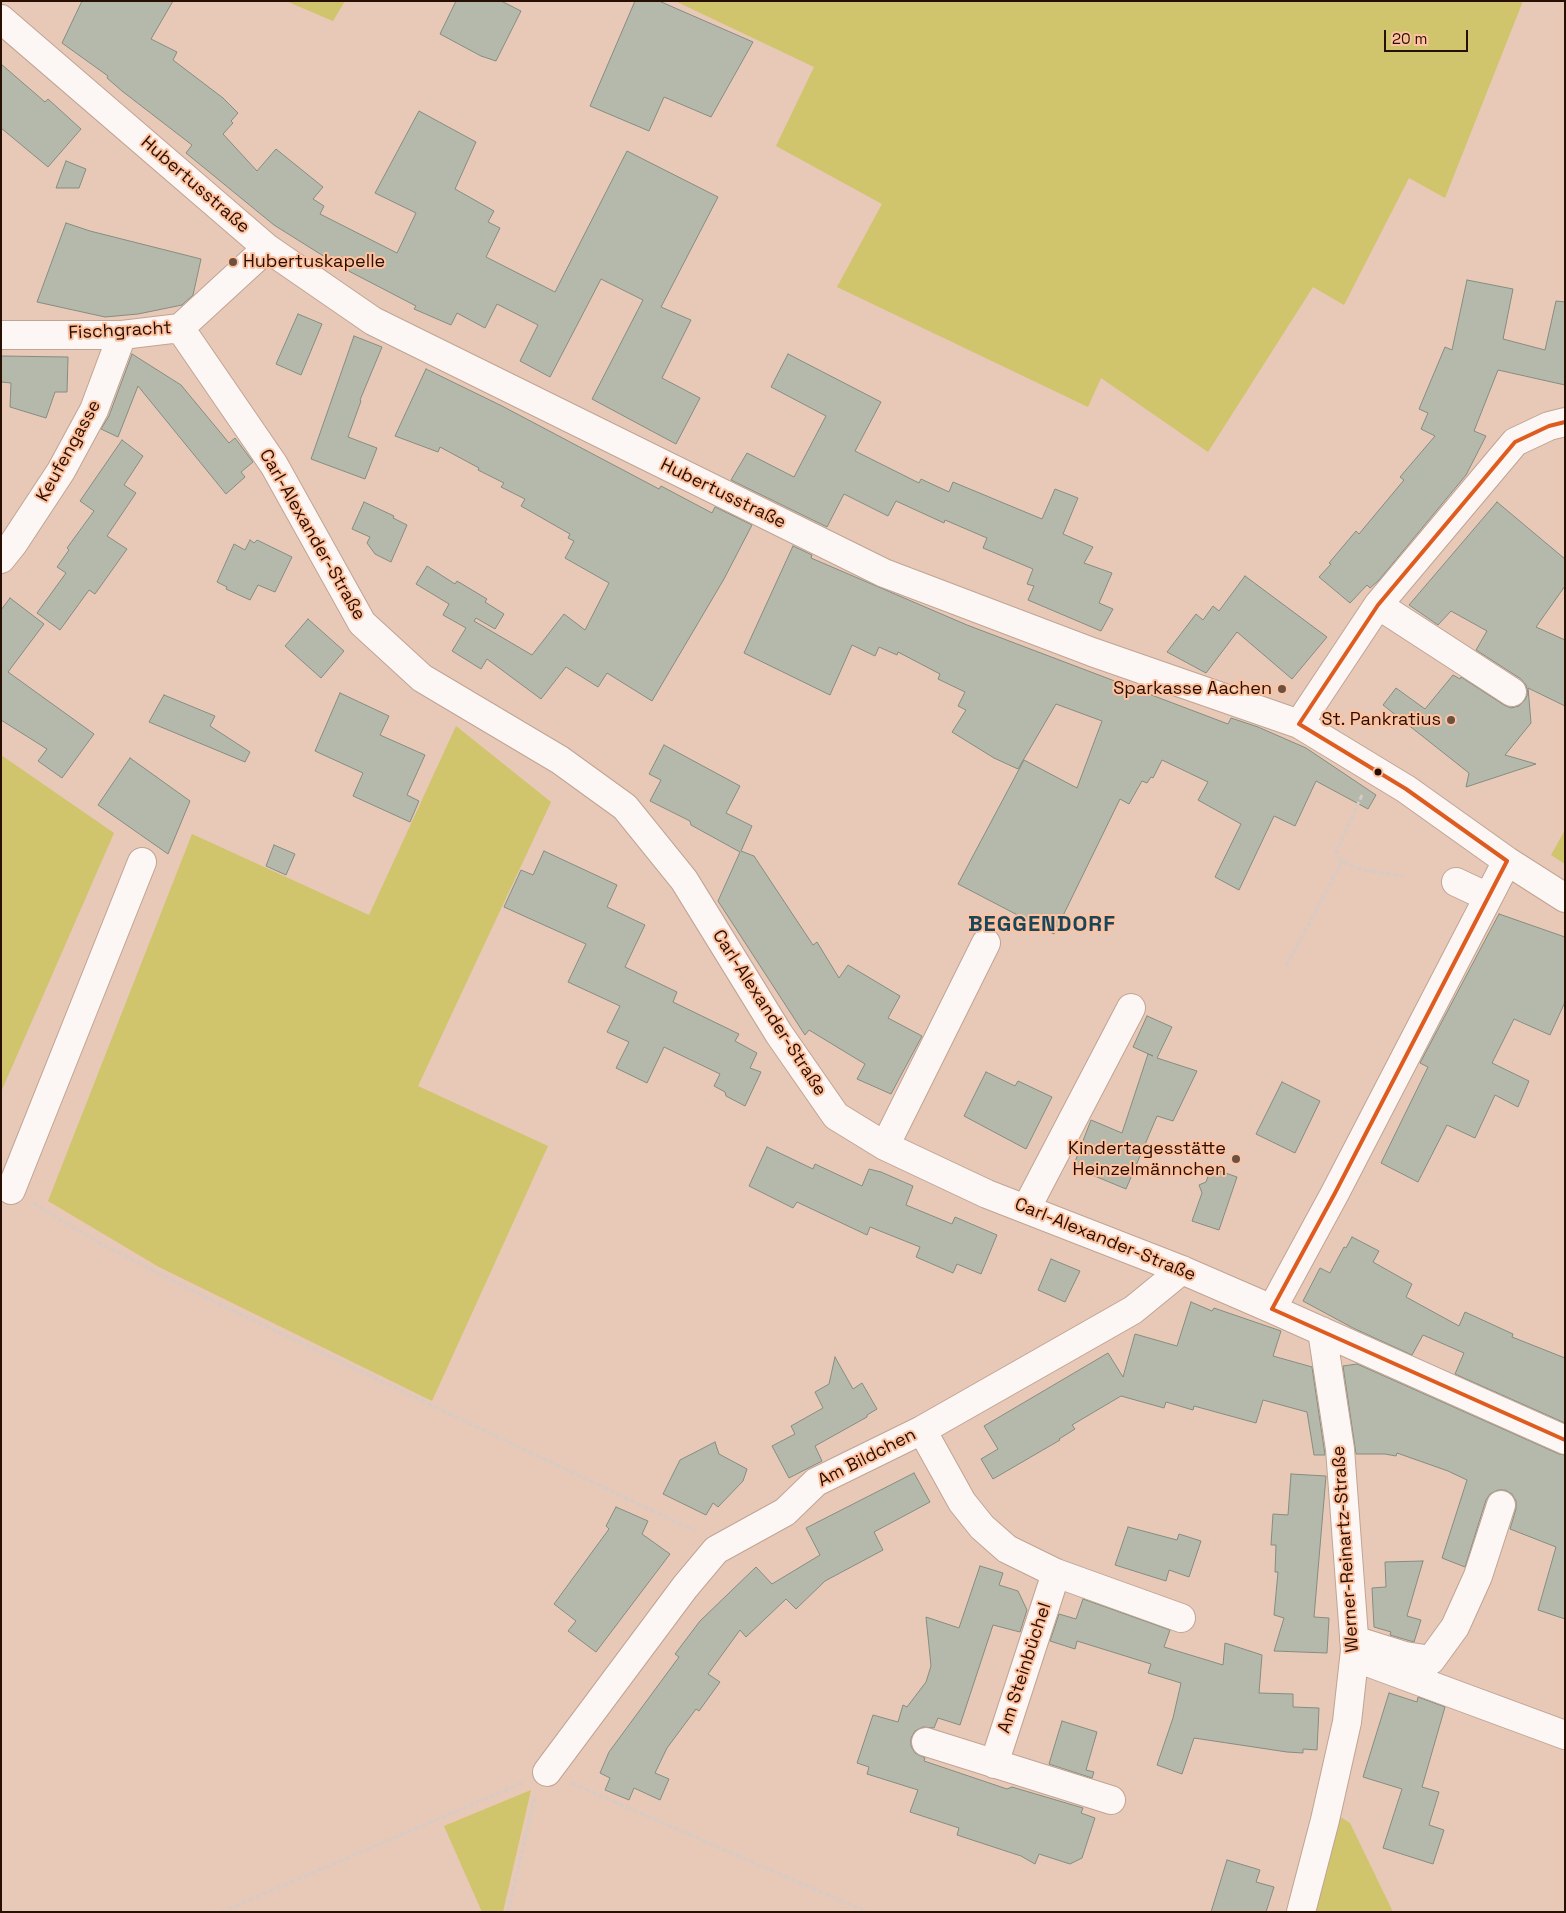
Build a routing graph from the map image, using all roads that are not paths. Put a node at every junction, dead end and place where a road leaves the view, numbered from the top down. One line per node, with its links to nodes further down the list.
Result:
1 (1, 18): 2 (street, Hubertusstraße)
2 (267, 248): 3 (street, Fischgracht); 10 (street, Hubertusstraße)
3 (180, 328): 5 (street, Fischgracht); 18 (street, Carl-Alexander-Straße)
4 (1, 335): 5 (street, Fischgracht)
5 (122, 335): 7 (street, Keufengasse)
6 (1565, 422): 8 (street)
7 (1, 559)
8 (1378, 605): 9 (street); 10 (street)
9 (1512, 692)
10 (1299, 724): 11 (street, Hubertusstraße)
11 (1507, 861): 14 (street); 15 (street, Hubertusstraße)
12 (142, 862): 19 (street)
13 (1456, 882): 14 (street)
14 (1488, 898): 22 (street)
15 (1565, 898)
16 (986, 943): 18 (street)
17 (1131, 1008): 20 (street)
18 (885, 1146): 20 (street, Carl-Alexander-Straße)
19 (11, 1190)
20 (1026, 1209): 21 (street, Carl-Alexander-Straße)
21 (1182, 1270): 22 (street, Carl-Alexander-Straße); 24 (street, Am Bildchen)
22 (1272, 1309): 23 (street, Carl-Alexander-Straße)
23 (1322, 1331): 25 (street, Carl-Alexander-Straße); 29 (street, Werner-Reinartz-Straße)
24 (922, 1430): 27 (street); 33 (street, Am Bildchen)
25 (1565, 1440)
26 (1501, 1505): 29 (street)
27 (1056, 1573): 28 (street); 32 (street, Am Steinbüchel)
28 (1181, 1618)
29 (1354, 1649): 30 (street); 35 (street, Werner-Reinartz-Straße)
30 (1565, 1735)
31 (926, 1742): 32 (street)
32 (994, 1764): 34 (street)
33 (547, 1772)
34 (1111, 1800)
35 (1301, 1912)

